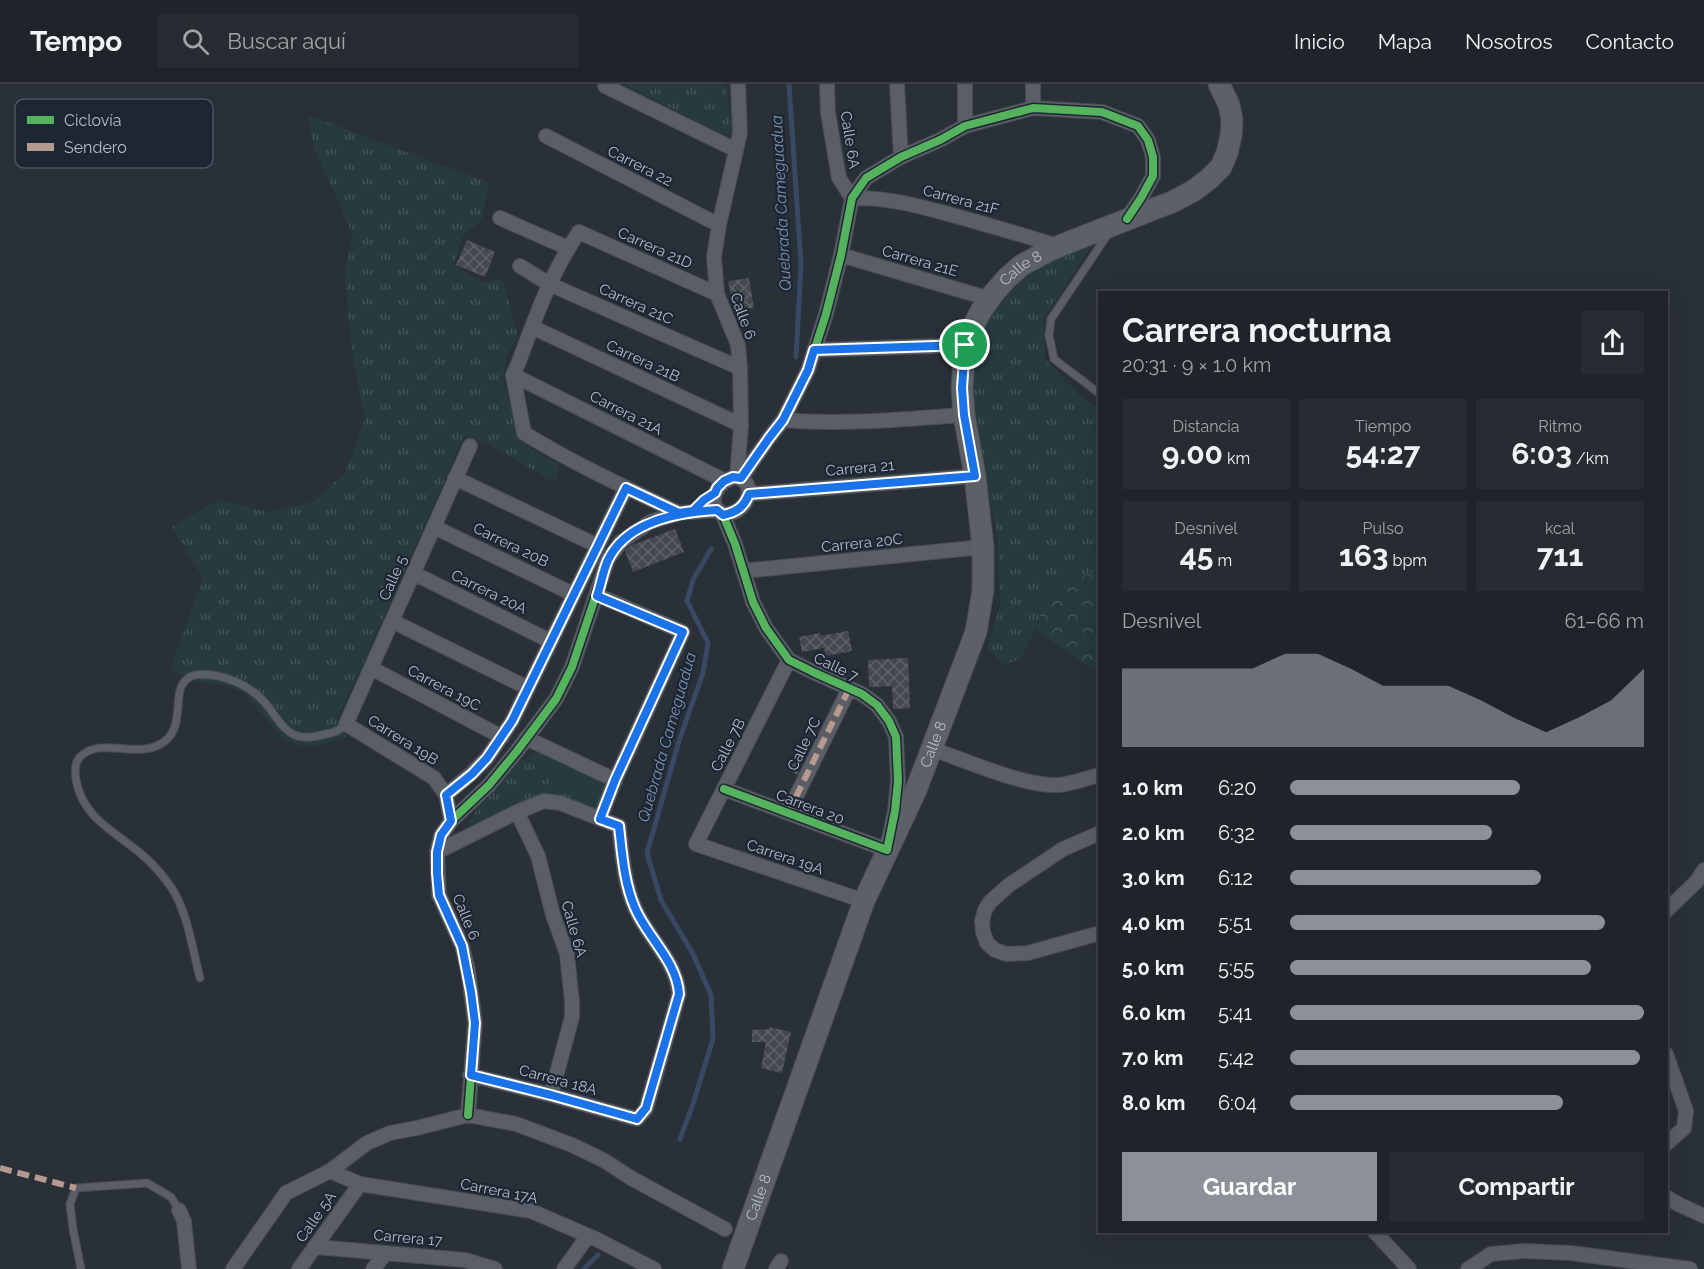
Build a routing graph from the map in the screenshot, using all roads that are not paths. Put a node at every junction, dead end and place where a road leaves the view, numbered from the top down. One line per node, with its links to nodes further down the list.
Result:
1 (738, 84): 11 (street, Calle 6)
2 (827, 84): 13 (street, Calle 6A)
3 (897, 84): 12 (street)
4 (965, 84): 9 (street)
5 (1033, 84): 8 (street)
6 (1219, 84): 15 (main road, Calle 8)
7 (605, 86): 11 (street)
8 (1033, 108): 9 (street); 15 (street)
9 (965, 126): 12 (street)
10 (546, 136): 16 (street, Carrera 22)
11 (736, 150): 16 (street, Calle 6)
12 (901, 157): 13 (street)
13 (852, 198): 17 (street, Carrera 21F); 19 (street)
14 (500, 218): 18 (street)
15 (1120, 222): 17 (main road, Calle 8); 29 (lane)
16 (719, 225): 22 (street, Calle 6)
17 (1065, 243): 23 (main road, Calle 8)
18 (568, 248): 21 (street); 22 (street, Carrera 21D)
19 (841, 255): 23 (street, Carrera 21E); 26 (street)
20 (520, 266): 21 (street, Carrera 21C)
21 (549, 285): 24 (street); 27 (street, Carrera 21C)
22 (717, 294): 27 (street, Calle 6)
23 (990, 299): 25 (main road, Calle 8)
24 (532, 327): 28 (street); 32 (street, Carrera 21B)
25 (965, 345): 26 (street); 30 (main road, Calle 8)
26 (814, 350): 31 (street)
27 (741, 368): 32 (street, Calle 6)
28 (513, 375): 36 (street, Carrera 21A); 37 (street)
29 (1098, 392)
30 (964, 415): 31 (street); 34 (main road, Calle 8)
31 (783, 420): 36 (street)
32 (741, 425): 36 (street, Calle 6)
33 (470, 446): 35 (street, Calle 5)
34 (975, 476): 39 (street, Carrera 21); 46 (main road, Calle 8)
35 (455, 478): 43 (street, Calle 5); 45 (street)
36 (734, 479): 38 (street); 39 (street)
37 (626, 488): 41 (street); 45 (street)
38 (715, 493): 41 (street, Calle 6); 42 (street)
39 (749, 494): 40 (street)
40 (740, 510): 42 (street); 44 (street, Calle 7)
41 (686, 512): 42 (street, Calle 6); 50 (street, Calle 6)
42 (720, 512): 44 (street, Calle 7)
43 (434, 526): 48 (street, Calle 5); 49 (street, Carrera 20B)
44 (735, 544): 47 (street, Calle 7)
45 (598, 546): 49 (street)
46 (983, 547): 47 (street, Carrera 20C); 60 (main road, Calle 8)
47 (743, 571): 53 (street, Calle 7)
48 (413, 573): 51 (street, Calle 5); 52 (street, Carrera 20A)
49 (573, 594): 52 (street)
50 (597, 596): 59 (street, Calle 6); 62 (street)
51 (392, 621): 54 (street, Calle 5); 55 (street)
52 (550, 641): 55 (street)
53 (789, 660): 56 (street, Calle 7); 63 (street, Calle 7B)
54 (371, 668): 57 (street, Calle 5); 58 (street, Carrera 19C)
55 (528, 688): 58 (street)
56 (849, 688): 66 (street, Calle 7C); 71 (street, Calle 7)
57 (346, 724): 64 (street, Carrera 19B); 77 (lane)
58 (502, 737): 64 (street)
59 (526, 738): 62 (street); 68 (street, Calle 6)
60 (932, 749): 61 (street); 71 (main road, Calle 8)
61 (1098, 775)
62 (615, 780): 67 (street)
63 (724, 789): 66 (street, Carrera 20); 70 (street, Calle 7B)
64 (446, 795): 68 (street)
65 (517, 812): 67 (street); 72 (street); 80 (street, Calle 6A)
66 (788, 813): 71 (street, Carrera 20)
67 (600, 819): 80 (street, Carrera 18A)
68 (451, 821): 72 (street, Calle 6)
69 (1098, 834): 76 (street)
70 (696, 844): 74 (street, Carrera 19A)
71 (887, 850): 74 (main road, Calle 8)
72 (437, 852): 79 (street, Calle 6)
73 (1704, 870): 75 (street)
74 (864, 901): 102 (main road, Calle 8)
75 (1668, 909)
76 (1098, 934)
77 (200, 978)
78 (1668, 1060): 82 (street)
79 (471, 1075): 80 (street, Carrera 18A); 81 (street, Calle 6)
80 (551, 1095)
81 (468, 1115): 83 (street); 88 (street)
82 (1668, 1142)
83 (330, 1171): 84 (street, Carrera 17A); 96 (street)
84 (360, 1184): 90 (street, Carrera 17A); 91 (street, Calle 5A)
85 (1668, 1198): 87 (street)
86 (178, 1210): 94 (lane); 95 (street)
87 (1704, 1216)
88 (725, 1229)
89 (1376, 1233): 103 (street)
90 (592, 1237): 100 (street); 101 (street, Carrera 17A)
91 (316, 1247): 92 (street, Carrera 17); 97 (street, Calle 5A)
92 (386, 1253): 93 (street, Carrera 17); 98 (street)
93 (462, 1265): 99 (street, Carrera 17)
94 (81, 1269)
95 (189, 1269)
96 (233, 1269)
97 (299, 1269)
98 (374, 1269)
99 (495, 1269)
100 (564, 1269)
101 (654, 1269)
102 (734, 1269)
103 (1409, 1269)
104 (1468, 1269): 105 (street)
105 (1690, 1269)

